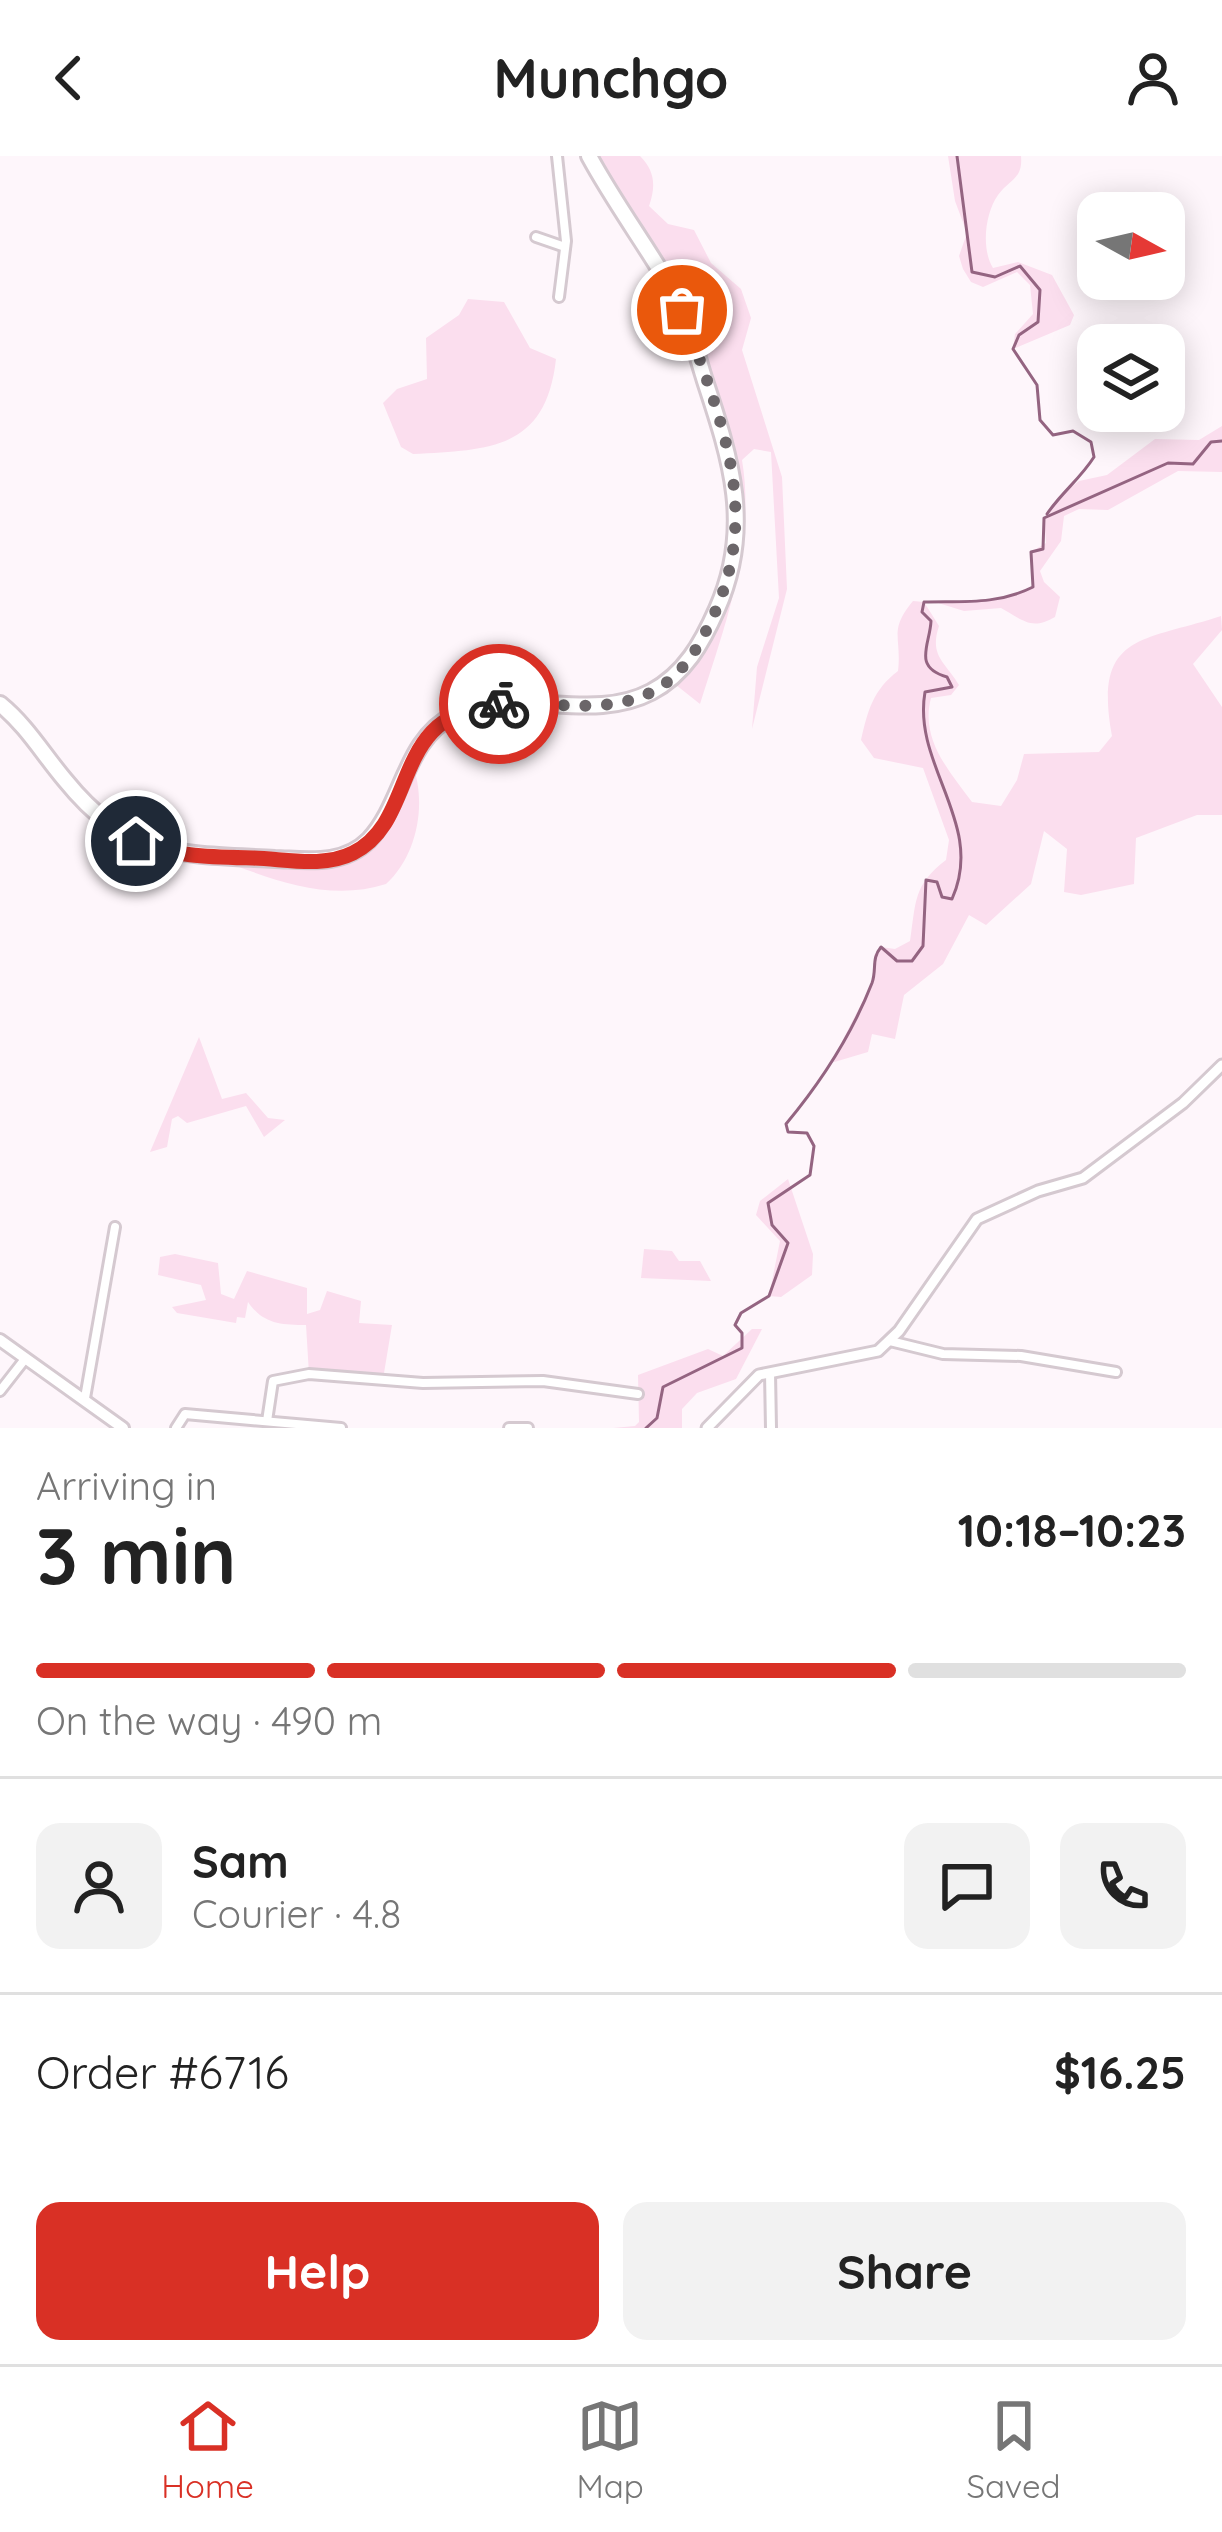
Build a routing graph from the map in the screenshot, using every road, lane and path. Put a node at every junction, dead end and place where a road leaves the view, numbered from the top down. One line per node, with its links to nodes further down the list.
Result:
1 (557, 156): 4 (street)
2 (589, 156): 6 (highway)
3 (536, 237): 4 (street)
4 (565, 248): 5 (street)
5 (559, 297)
6 (0, 704)
7 (1222, 1065): 10 (street)
8 (115, 1227): 16 (street)
9 (0, 1340): 11 (main road)
10 (890, 1341): 12 (street); 13 (street)
11 (26, 1359): 14 (street); 16 (main road)
12 (1116, 1372)
13 (770, 1373): 23 (street); 24 (street)
14 (0, 1391)
15 (638, 1394): 17 (street)
16 (85, 1398): 18 (main road)
17 (267, 1421): 19 (street); 20 (street)
18 (123, 1428)
19 (176, 1428)
20 (341, 1428)
21 (509, 1428): 22 (street)
22 (528, 1428)
23 (707, 1428)
24 (771, 1428)

